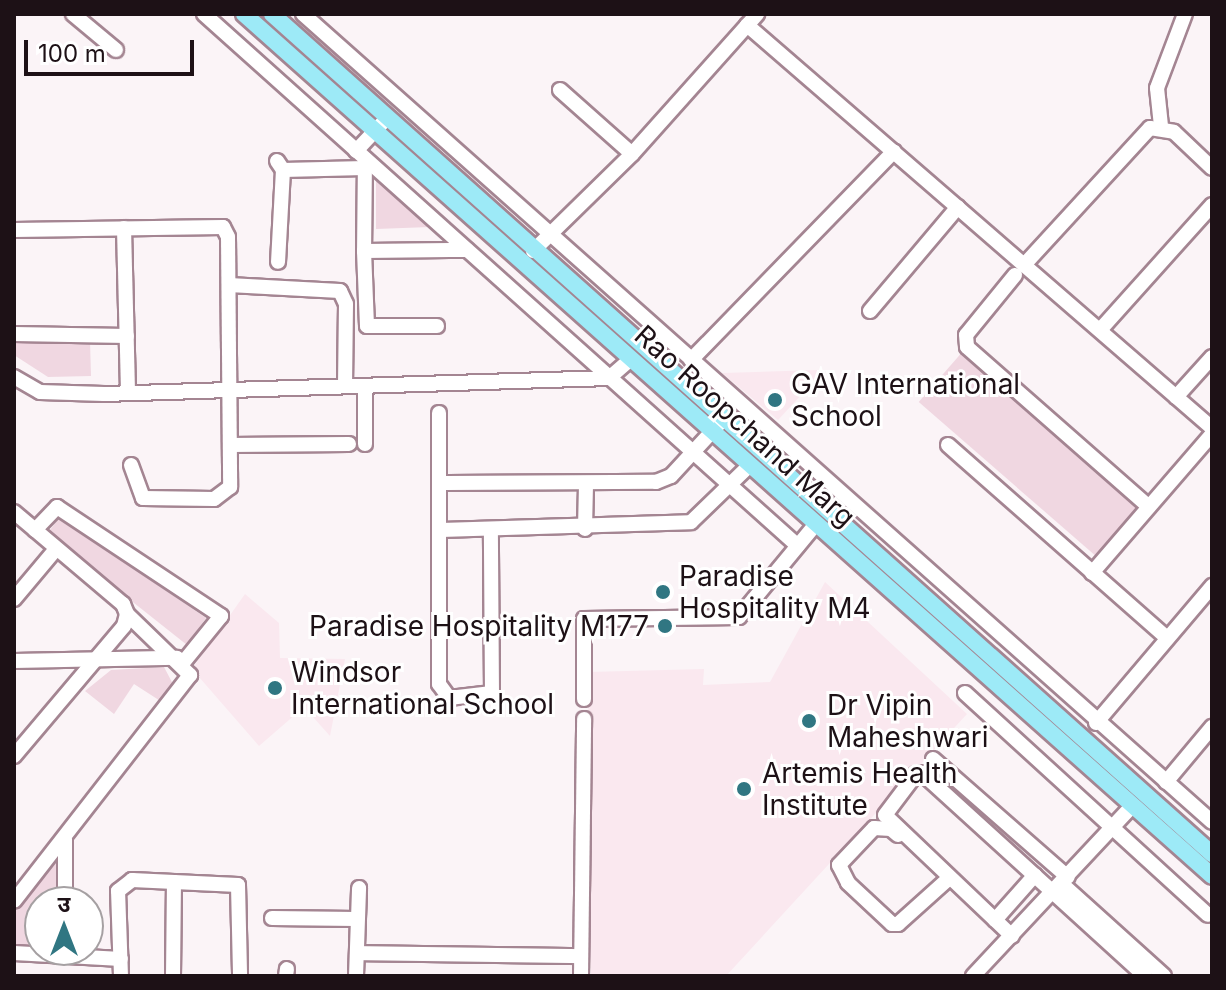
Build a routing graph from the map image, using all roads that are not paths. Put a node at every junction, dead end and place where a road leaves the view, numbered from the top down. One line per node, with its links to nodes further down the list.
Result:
1 (73, 14): 8 (street)
2 (204, 14): 14 (street)
3 (244, 14): 10 (main road, Rao Roopchand Marg)
4 (272, 14): 10 (main road, Rao Roopchand Marg)
5 (303, 14): 20 (street)
6 (1185, 14): 11 (street)
7 (752, 19): 12 (street); 13 (street)
8 (116, 50)
9 (560, 90): 13 (street)
10 (381, 124): 14 (street); 23 (main road, Rao Roopchand Marg); 33 (main road, Rao Roopchand Marg)
11 (1161, 126): 15 (street); 25 (street)
12 (894, 151): 17 (street); 34 (street)
13 (632, 154): 20 (street)
14 (362, 159): 21 (street); 22 (street); 24 (street)
15 (1212, 168)
16 (1212, 205): 29 (street)
17 (958, 207): 25 (street); 27 (street)
18 (124, 228): 19 (street); 26 (street); 31 (street)
19 (14, 230)
20 (555, 234): 23 (street); 34 (street)
21 (467, 250): 22 (street); 36 (street)
22 (364, 251): 28 (street)
23 (533, 251): 43 (main road, Rao Roopchand Marg)
24 (278, 262)
25 (1020, 270): 29 (street); 55 (street)
26 (229, 285): 37 (street); 39 (street)
27 (870, 311)
28 (437, 326)
29 (1100, 330): 41 (street)
30 (14, 334): 31 (street)
31 (127, 336): 40 (street)
32 (1212, 357): 41 (street)
33 (631, 359): 36 (street); 43 (main road, Rao Roopchand Marg)
34 (691, 360): 75 (street)
35 (14, 377): 40 (street)
36 (609, 378): 38 (street); 49 (street)
37 (345, 386): 38 (street); 39 (street)
38 (365, 386): 46 (street)
39 (229, 390): 40 (street); 47 (street)
40 (128, 393)
41 (1176, 397): 44 (street)
42 (439, 413): 52 (street)
43 (718, 426): 49 (street); 51 (main road, Rao Roopchand Marg); 77 (main road, Rao Roopchand Marg)
44 (1212, 431): 55 (street)
45 (349, 444): 47 (street)
46 (365, 444)
47 (230, 445): 50 (street)
48 (948, 445): 64 (street)
49 (695, 452): 53 (street); 54 (street)
50 (131, 465)
51 (750, 465): 54 (street); 57 (main road, Rao Roopchand Marg)
52 (439, 483): 53 (street); 60 (street)
53 (586, 484): 58 (street)
54 (730, 486): 58 (street); 62 (street)
55 (1149, 507): 64 (street)
56 (14, 512): 59 (street)
57 (816, 524): 62 (street); 77 (main road, Rao Roopchand Marg)
58 (585, 529): 61 (street)
59 (35, 530): 63 (street); 70 (street)
60 (440, 530): 61 (street); 61 (street)
61 (491, 530)
62 (798, 546): 73 (street)
63 (56, 549): 66 (street); 67 (street)
64 (1092, 573): 68 (street)
65 (1212, 586): 68 (street)
66 (14, 599)
67 (127, 614): 70 (street); 71 (street)
68 (1167, 638): 75 (street)
69 (14, 661): 71 (street)
70 (180, 661): 71 (street); 85 (street)
71 (95, 662): 78 (street)
72 (965, 693): 84 (street)
73 (584, 699)
74 (584, 719): 101 (street)
75 (1096, 723): 81 (street)
76 (1212, 727): 81 (street)
77 (1065, 735): 82 (main road, Rao Roopchand Marg); 86 (main road, Rao Roopchand Marg)
78 (21, 740): 79 (street)
79 (14, 756)
80 (933, 759): 91 (street)
81 (1166, 782): 83 (street)
82 (1132, 806): 84 (street); 88 (main road, Rao Roopchand Marg)
83 (1212, 822)
84 (1112, 827): 91 (street); 95 (street)
85 (65, 839): 92 (street); 94 (street)
86 (1212, 854)
87 (1035, 875): 91 (street); 98 (street); 98 (street)
88 (1212, 876)
89 (946, 881): 89 (street); 99 (street)
90 (174, 882): 103 (street); 105 (street); 106 (street)
91 (1061, 885): 99 (street); 110 (street); 111 (street)
92 (65, 886)
93 (359, 888): 97 (street)
94 (14, 901)
95 (1208, 915)
96 (272, 918): 97 (street)
97 (356, 919): 100 (street)
98 (995, 920): 99 (street)
99 (1010, 938): 109 (street)
100 (357, 953): 101 (street); 107 (street)
101 (581, 956): 108 (street)
102 (104, 957): 103 (street)
103 (121, 959): 104 (street)
104 (121, 976)
105 (173, 976)
106 (240, 976)
107 (356, 976)
108 (581, 976)
109 (973, 976)
110 (1145, 976)
111 (1164, 976)

